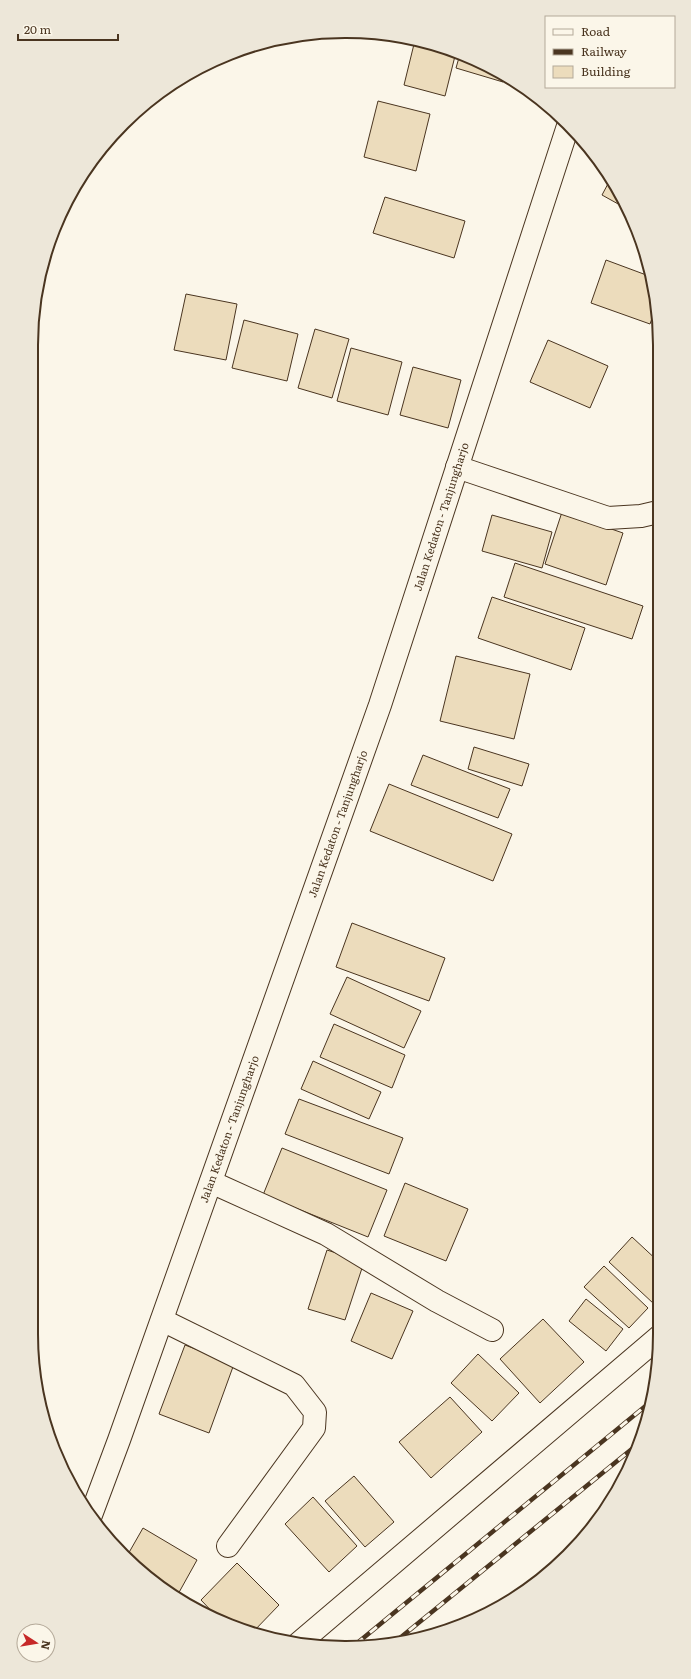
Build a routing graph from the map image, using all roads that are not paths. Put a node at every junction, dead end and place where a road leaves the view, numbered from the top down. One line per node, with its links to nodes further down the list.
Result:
1 (566, 131): 2 (street, Jalan Kedaton - Tanjungharjo)
2 (457, 467): 3 (street); 4 (street, Jalan Kedaton - Tanjungharjo)
3 (653, 513)
4 (211, 1182): 5 (street, Jalan Kedaton - Tanjungharjo); 6 (street)
5 (162, 1320): 8 (street, Jalan Kedaton - Tanjungharjo); 9 (street)
6 (492, 1330)
7 (653, 1342): 10 (street)
8 (93, 1509)
9 (228, 1546)
10 (305, 1638)

